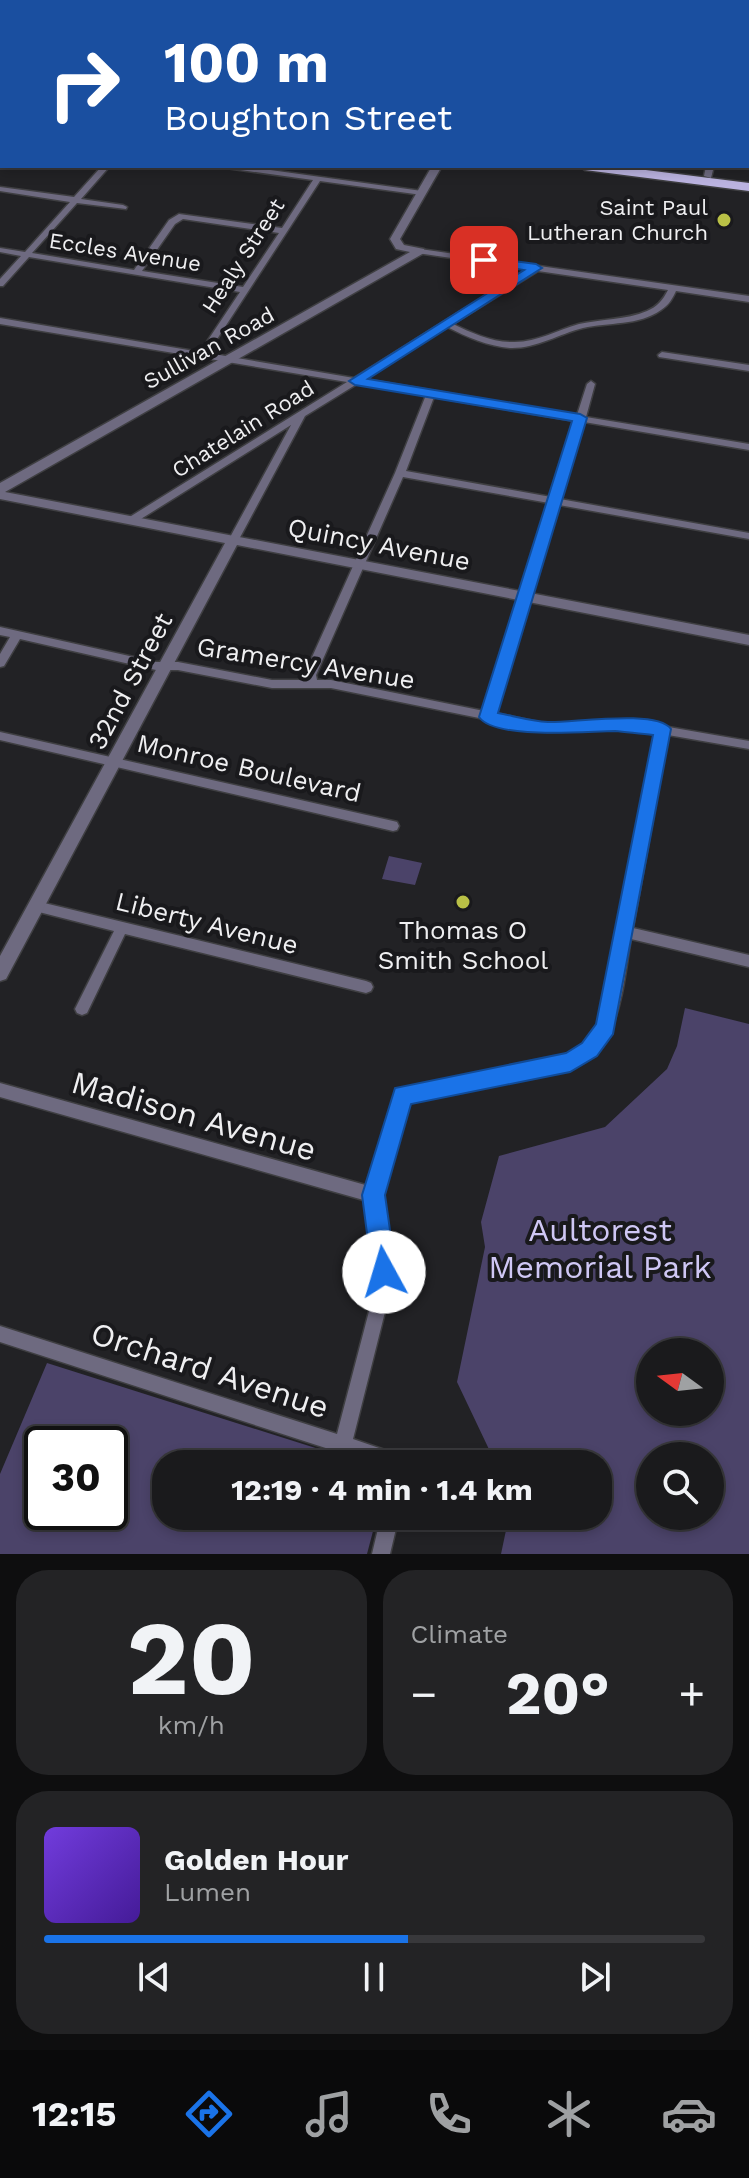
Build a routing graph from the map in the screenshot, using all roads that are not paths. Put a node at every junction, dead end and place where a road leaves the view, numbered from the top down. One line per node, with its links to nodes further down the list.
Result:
1 (104, 168): 12 (street)
2 (240, 168): 7 (street)
3 (436, 168): 11 (street)
4 (601, 168): 9 (main road)
5 (665, 168): 6 (main road)
6 (709, 171): 8 (main road)
7 (318, 179): 11 (street); 14 (street, Healy Street)
8 (749, 180)
9 (749, 187)
10 (0, 189): 12 (street)
11 (422, 193): 17 (street)
12 (75, 200): 13 (street); 18 (street)
13 (123, 207)
14 (284, 231): 20 (street); 23 (street, Healy Street)
15 (438, 242): 17 (street, Sullivan Road)
16 (0, 250): 18 (street, Eccles Avenue)
17 (420, 251): 19 (street); 29 (street, Sullivan Road)
18 (27, 254): 20 (street, Eccles Avenue); 21 (street)
19 (536, 268): 22 (street); 26 (street, Chatelain Road)
20 (136, 273): 23 (street, Eccles Avenue)
21 (0, 284)
22 (673, 288): 24 (street); 26 (street)
23 (244, 290): 27 (street, Healy Street)
24 (749, 299)
25 (0, 321): 27 (street)
26 (447, 324): 31 (street, Chatelain Road)
27 (202, 355): 29 (street)
28 (662, 355): 30 (street)
29 (228, 359): 31 (street); 38 (street, Sullivan Road)
30 (749, 368)
31 (355, 381): 33 (street); 34 (street, Chatelain Road)
32 (591, 384): 35 (street)
33 (431, 393): 35 (street); 37 (street)
34 (302, 413): 41 (street, Chatelain Road); 43 (street, 32nd Street)
35 (580, 418): 36 (street); 40 (street)
36 (749, 447)
37 (400, 473): 40 (street); 44 (street)
38 (0, 489)
39 (0, 495): 41 (street, Quincy Avenue)
40 (555, 502): 42 (street); 45 (street)
41 (132, 520): 43 (street, Quincy Avenue)
42 (749, 536)
43 (233, 541): 44 (street, Quincy Avenue); 50 (street, 32nd Street)
44 (359, 565): 45 (street, Quincy Avenue); 51 (street)
45 (526, 596): 48 (street, Quincy Avenue); 52 (street)
46 (0, 631): 47 (street, Gramercy Avenue)
47 (18, 634): 49 (street); 50 (street, Gramercy Avenue)
48 (749, 640)
49 (0, 663)
50 (166, 666): 51 (street, Gramercy Avenue); 56 (street, 32nd Street)
51 (312, 682): 52 (street, Gramercy Avenue)
52 (488, 717): 53 (street, Gramercy Avenue)
53 (663, 729): 55 (street, Gramercy Avenue); 60 (street)
54 (0, 736): 56 (street, Monroe Boulevard)
55 (749, 745)
56 (114, 762): 57 (street, Monroe Boulevard); 58 (street, 32nd Street)
57 (393, 826)
58 (36, 906): 59 (street, Liberty Avenue); 62 (street, 32nd Street)
59 (122, 927): 63 (street, Liberty Avenue); 64 (street)
60 (626, 932): 61 (street); 66 (street)
61 (749, 961)
62 (0, 973)
63 (366, 987)
64 (82, 1009)
65 (0, 1090): 66 (street, Madison Avenue)
66 (374, 1195): 68 (street)
67 (0, 1334): 68 (street, Orchard Avenue)
68 (343, 1444): 69 (street, Orchard Avenue)
69 (362, 1450)
70 (387, 1530): 71 (street)
71 (381, 1554)

